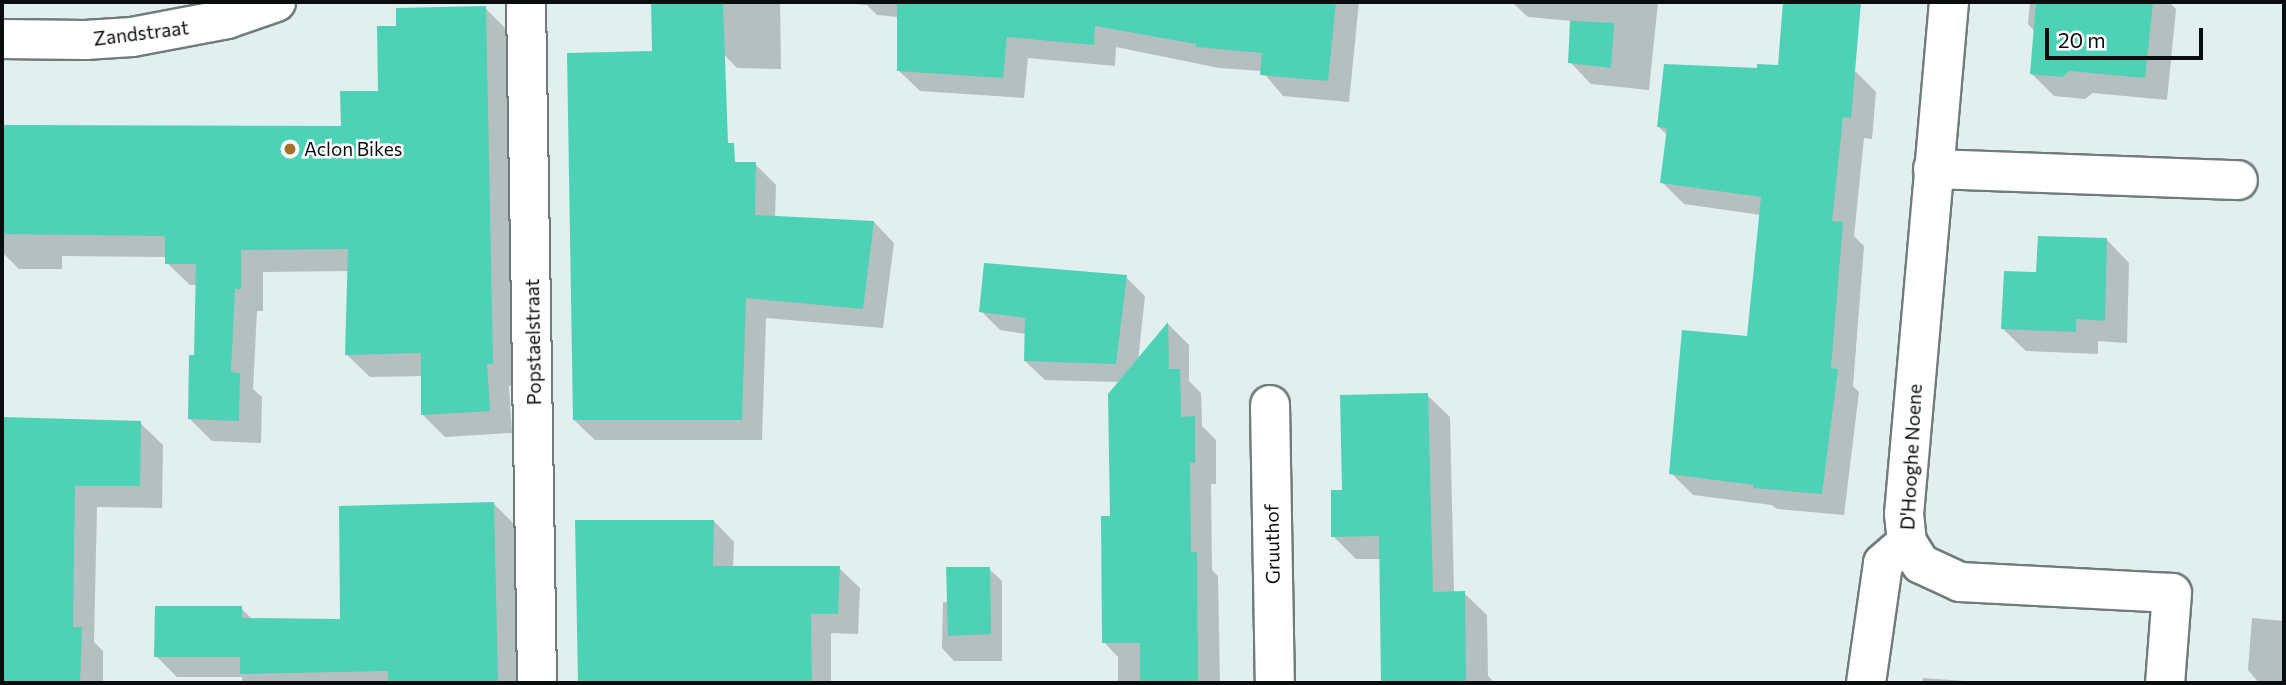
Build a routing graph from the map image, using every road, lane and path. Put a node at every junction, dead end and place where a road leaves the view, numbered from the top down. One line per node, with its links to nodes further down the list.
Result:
1 (276, 2): 4 (street, Zandstraat)
2 (526, 2): 9 (street, Popstaelstraat)
3 (1949, 2): 5 (street, D'Hooghe Noene)
4 (2, 39)
5 (1933, 169): 6 (street); 8 (street, D'Hooghe Noene)
6 (2238, 180)
7 (1270, 405): 10 (street, Gruuthof)
8 (1907, 542): 11 (street); 12 (street, D'Hooghe Noene)
9 (537, 683)
10 (1275, 683)
11 (1866, 683)
12 (2165, 683)

